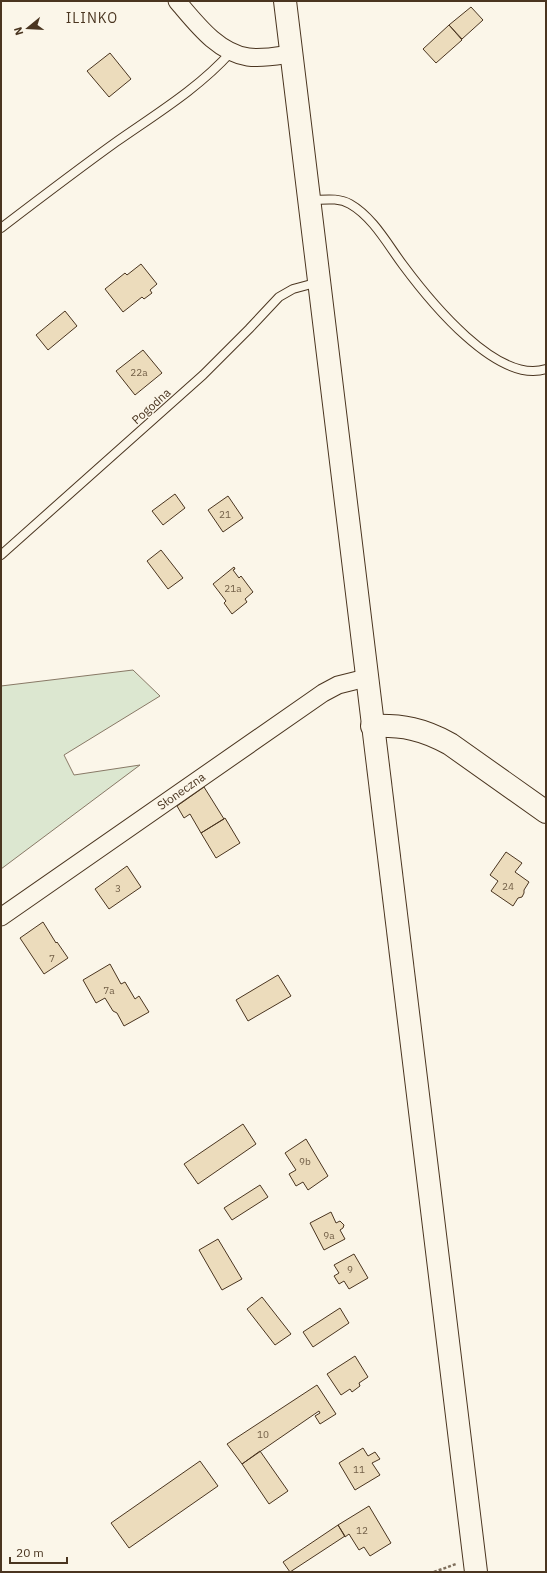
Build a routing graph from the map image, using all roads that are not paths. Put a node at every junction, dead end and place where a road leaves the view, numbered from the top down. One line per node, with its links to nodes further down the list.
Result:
1 (177, 1): 3 (street)
2 (284, 1): 4 (main road)
3 (231, 52): 4 (street); 6 (lane)
4 (291, 54): 5 (main road)
5 (309, 200): 7 (main road); 8 (lane)
6 (1, 228)
7 (319, 282): 9 (lane, Pogodna); 10 (main road)
8 (546, 369)
9 (1, 555)
10 (366, 678): 11 (main road); 13 (street, Słoneczna)
11 (372, 726): 12 (main road); 14 (main road)
12 (546, 812)
13 (1, 916)
14 (476, 1572)

